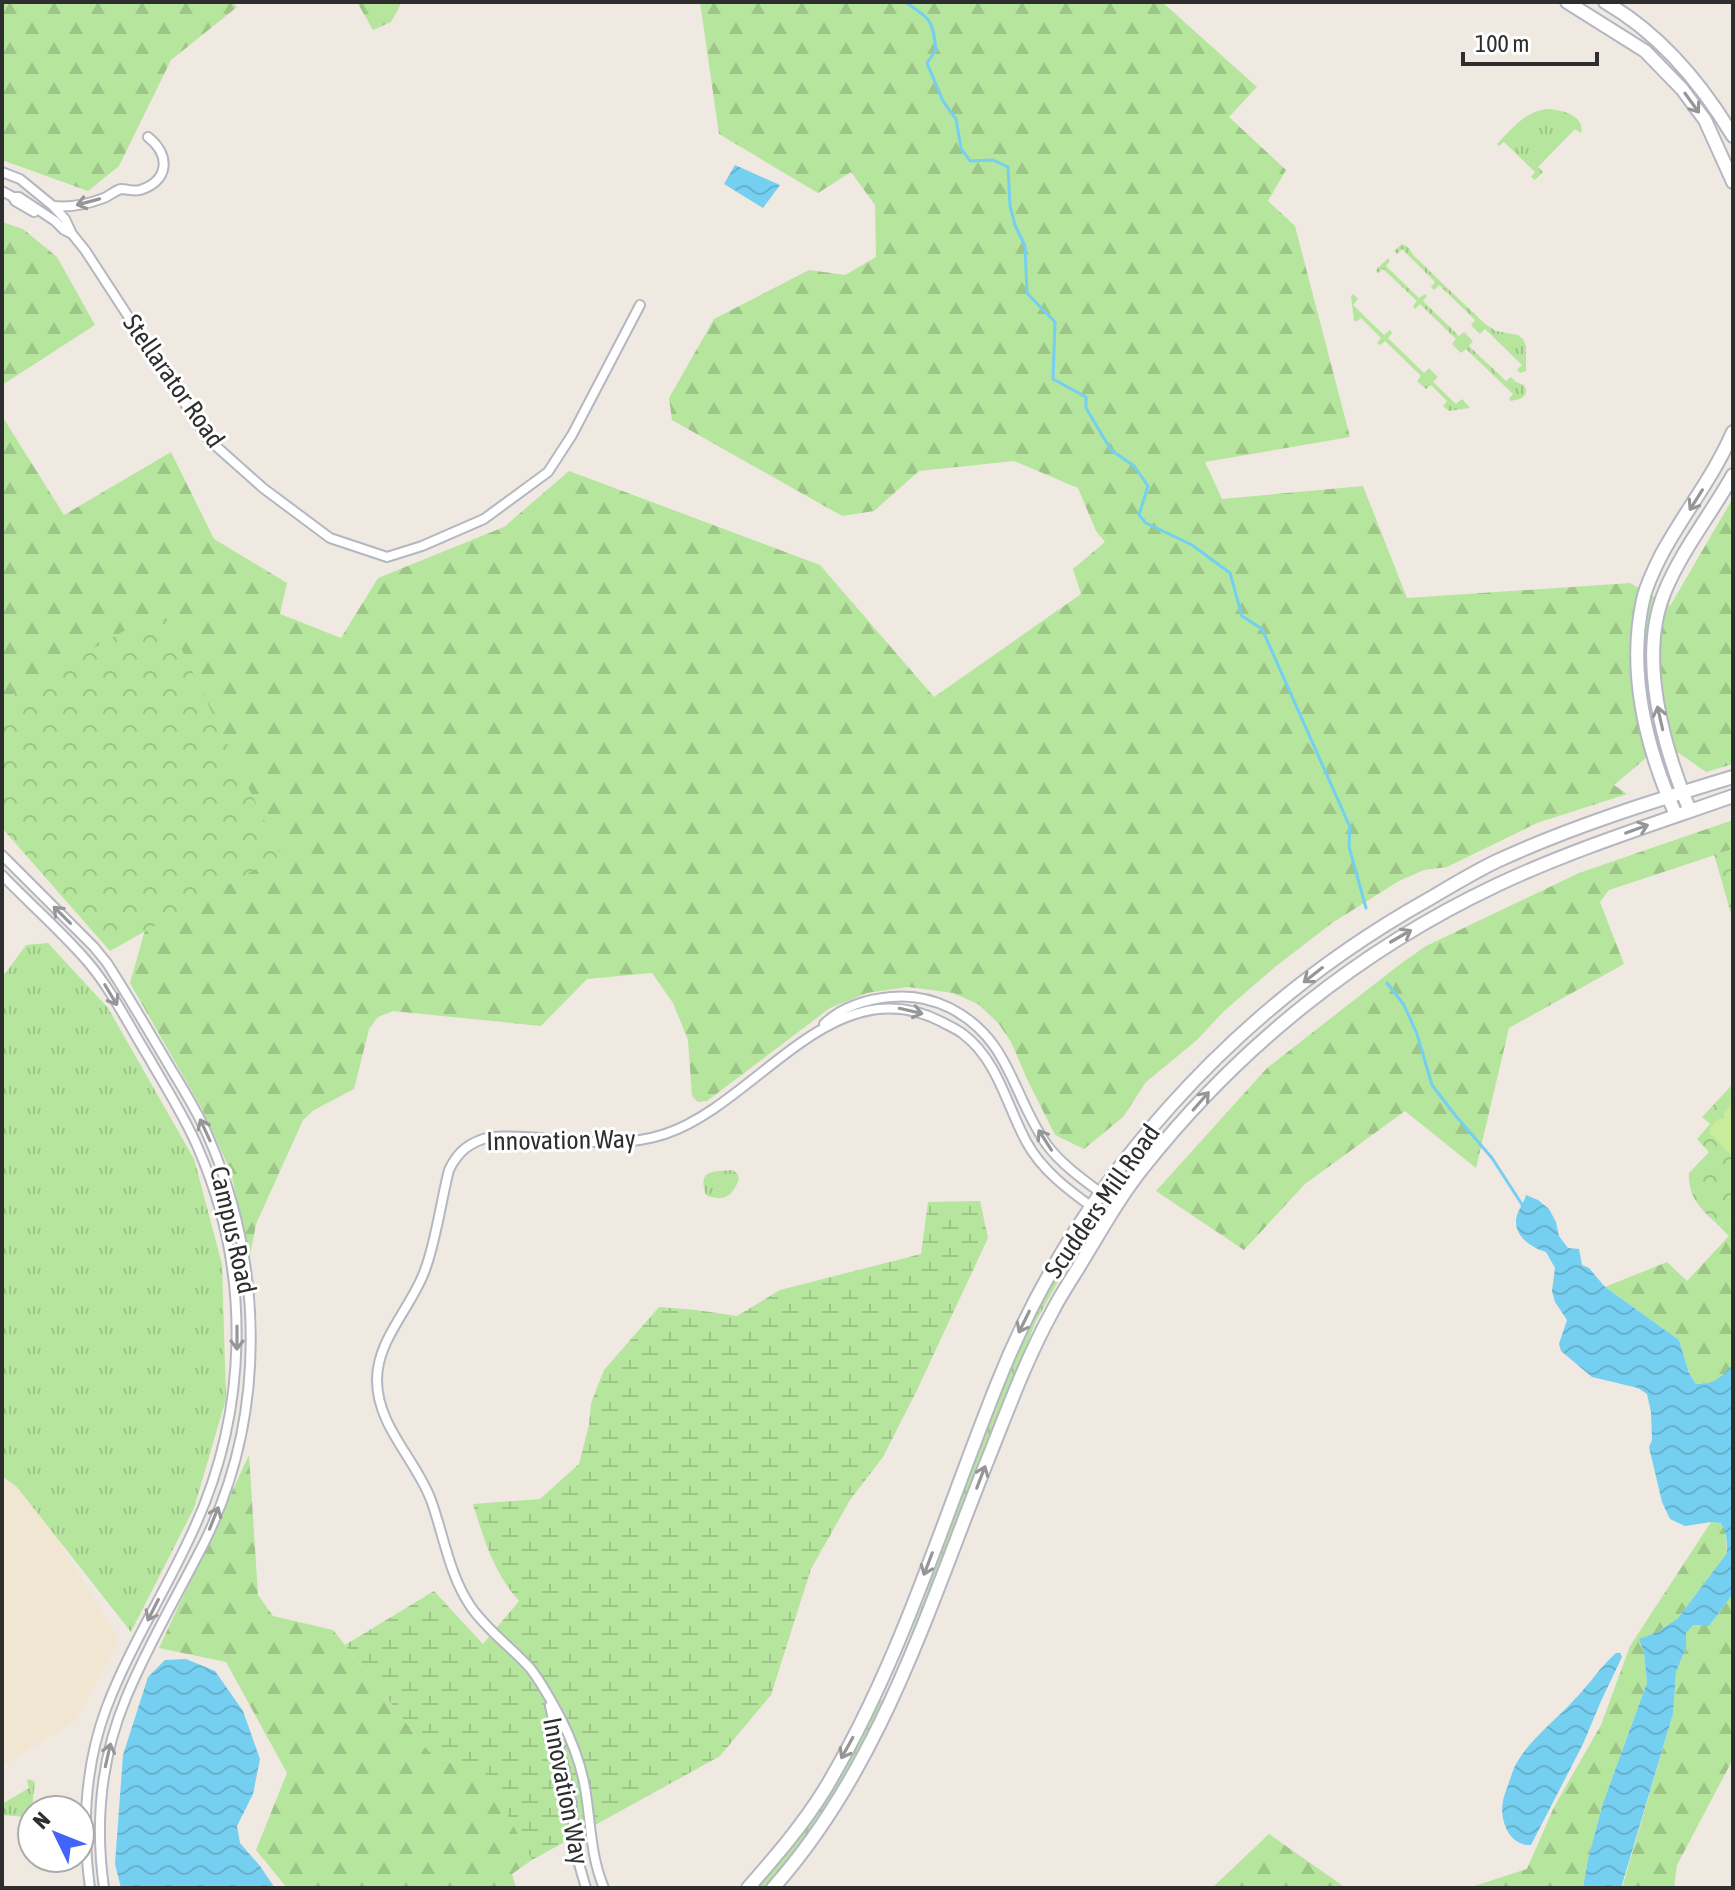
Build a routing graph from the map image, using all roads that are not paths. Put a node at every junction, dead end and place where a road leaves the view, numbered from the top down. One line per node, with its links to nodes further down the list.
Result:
1 (1567, 2): 6 (main road, one-way to 6)
2 (1605, 2): 3 (main road)
3 (1733, 136)
4 (148, 137): 8 (street, one-way to 8)
5 (6, 174): 8 (street, Stellarator Road)
6 (1733, 182)
7 (2, 191): 9 (street, Stellarator Road)
8 (53, 206): 9 (street, Stellarator Road)
9 (72, 234): 10 (street, Stellarator Road)
10 (640, 305)
11 (1733, 432): 16 (main road, one-way to 16)
12 (1733, 475): 14 (main road, one-way to 12)
13 (1733, 777): 14 (main road, Scudders Mill Road)
14 (1682, 792): 16 (main road, Scudders Mill Road); 17 (main road)
15 (1733, 796): 17 (main road, Scudders Mill Road)
16 (1668, 797): 18 (main road); 22 (main road, Scudders Mill Road, one-way to 22)
17 (1690, 811): 18 (main road, Scudders Mill Road)
18 (1676, 815): 23 (main road, Scudders Mill Road, one-way to 18)
19 (2, 855): 29 (street, Campus Road, one-way to 19)
20 (2, 875): 28 (street, Campus Road, one-way to 28)
21 (812, 1036): 22 (street, Innovation Way, one-way to 21); 24 (street, Innovation Way, one-way to 24); 25 (street, Innovation Way)
22 (1102, 1193): 23 (street, Innovation Way); 24 (main road, Scudders Mill Road)
23 (1117, 1205): 33 (main road, Scudders Mill Road, one-way to 23)
24 (1092, 1207): 32 (main road, Scudders Mill Road, one-way to 32)
25 (546, 1693): 26 (street, Innovation Way); 27 (street, Innovation Way)
26 (584, 1779): 27 (street); 31 (street, Innovation Way)
27 (568, 1782): 30 (street, Innovation Way)
28 (90, 1888)
29 (104, 1888)
30 (586, 1888)
31 (604, 1888)
32 (748, 1888)
33 (773, 1888)

